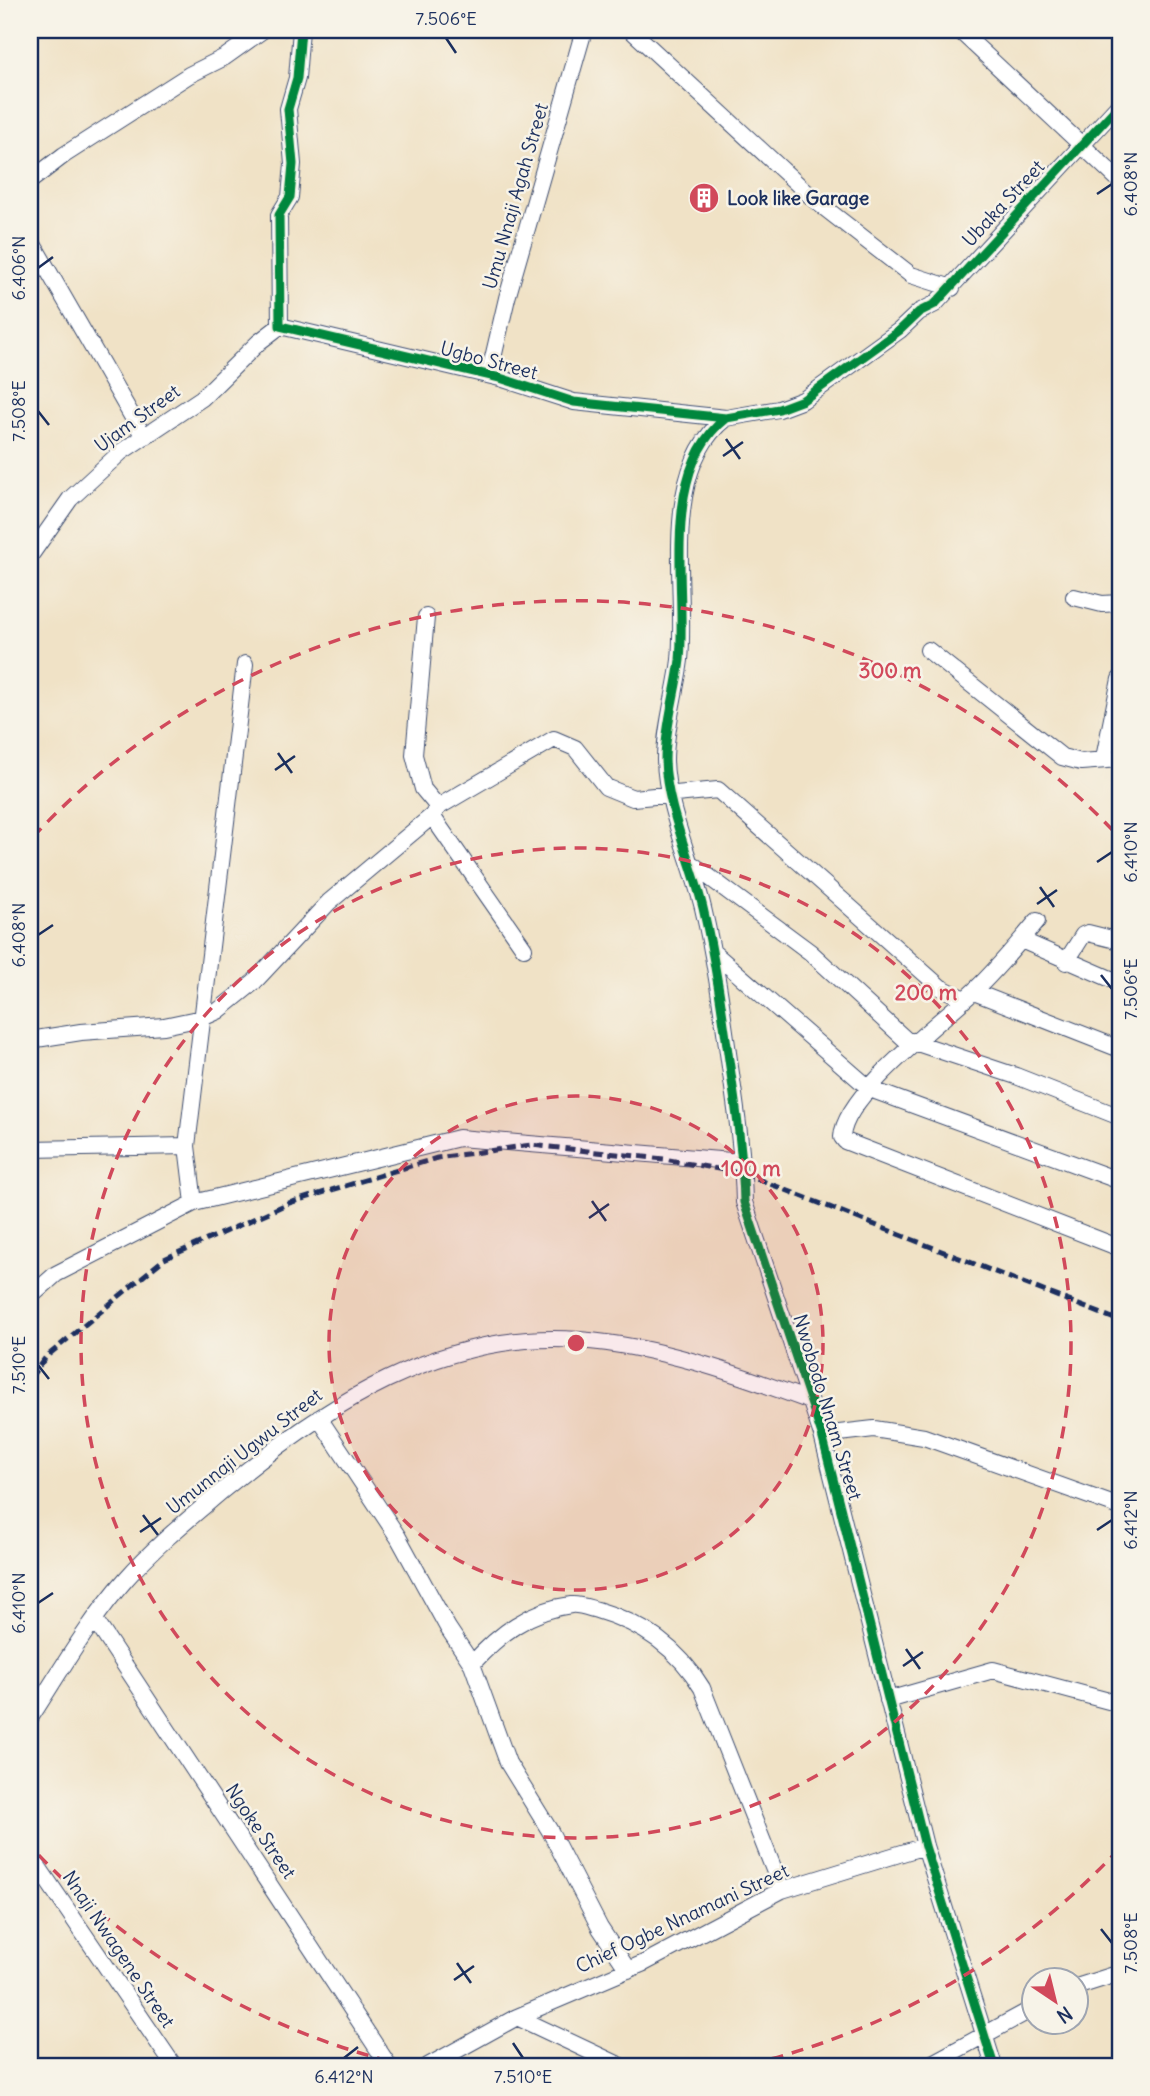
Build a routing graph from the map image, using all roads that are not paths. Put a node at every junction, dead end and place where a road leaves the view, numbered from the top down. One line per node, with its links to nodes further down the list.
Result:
1 (263, 30): 9 (street)
2 (301, 30): 12 (street)
3 (584, 30): 13 (street, Umu Nnaji Agah Street)
4 (631, 30): 11 (street)
5 (959, 30): 7 (street)
6 (1120, 104): 7 (street, Ubaka Street)
7 (1082, 144): 8 (street); 11 (street, Ubaka Street)
8 (1118, 180)
9 (30, 181)
10 (30, 239): 15 (street)
11 (952, 288): 14 (street, Ugbo Street)
12 (280, 326): 13 (street, Ugbo Street); 15 (street, Ujam Street)
13 (489, 375): 14 (street, Ugbo Street)
14 (726, 418): 24 (street, Nwobodo Nnam Street)
15 (144, 437): 16 (street, Ujam Street)
16 (30, 556)
17 (1074, 597): 18 (street)
18 (1120, 603)
19 (426, 617): 25 (street)
20 (928, 650): 23 (street)
21 (245, 664): 35 (street)
22 (1120, 680): 23 (street)
23 (1112, 759)
24 (670, 794): 25 (street); 26 (street, Nwobodo Nnam Street); 34 (street)
25 (435, 812): 30 (street); 35 (street)
26 (693, 866): 31 (street, Nwobodo Nnam Street); 37 (street)
27 (1037, 921): 28 (street)
28 (1021, 940): 32 (street); 34 (street)
29 (1120, 941): 32 (street)
30 (524, 948)
31 (714, 953): 39 (street); 43 (street, Nwobodo Nnam Street)
32 (1066, 962): 33 (street)
33 (1120, 983)
34 (969, 995): 37 (street); 38 (street)
35 (202, 1018): 36 (street); 41 (street)
36 (30, 1040)
37 (913, 1042): 39 (street); 40 (street)
38 (1120, 1049)
39 (870, 1089): 44 (street); 46 (street)
40 (1120, 1117)
41 (187, 1146): 42 (street); 45 (street)
42 (30, 1149)
43 (743, 1162): 45 (street); 48 (street, Nwobodo Nnam Street)
44 (1120, 1181)
45 (194, 1203): 47 (street)
46 (1120, 1248)
47 (30, 1297)
48 (808, 1400): 49 (street, Umunnaji Ugwu Street); 50 (street, Nwobodo Nnam Street)
49 (319, 1418): 52 (street, Umunnaji Ugwu Street); 53 (street)
50 (822, 1435): 51 (street); 54 (street, Nwobodo Nnam Street)
51 (1120, 1507)
52 (95, 1620): 56 (street, Umunnaji Ugwu Street); 67 (street, Ngoke Street)
53 (472, 1664): 59 (street); 60 (street)
54 (888, 1700): 55 (street); 57 (street, Nwobodo Nnam Street)
55 (1120, 1704)
56 (30, 1718)
57 (925, 1846): 59 (street, Chief Ogbe Nnamani Street); 65 (street, Nwobodo Nnam Street)
58 (30, 1855): 66 (street, Nnaji Nwagene Street)
59 (782, 1891): 60 (street, Chief Ogbe Nnamani Street)
60 (628, 1970): 64 (street, Chief Ogbe Nnamani Street)
61 (1120, 1973): 62 (street)
62 (1090, 1983)
63 (1020, 2015): 65 (street)
64 (517, 2017): 68 (street, Chief Ogbe Nnamani Street); 69 (street)
65 (983, 2034): 70 (street); 71 (street, Nwobodo Nnam Street)
66 (174, 2066)
67 (390, 2066)
68 (428, 2066)
69 (621, 2066)
70 (927, 2066)
71 (994, 2066)

